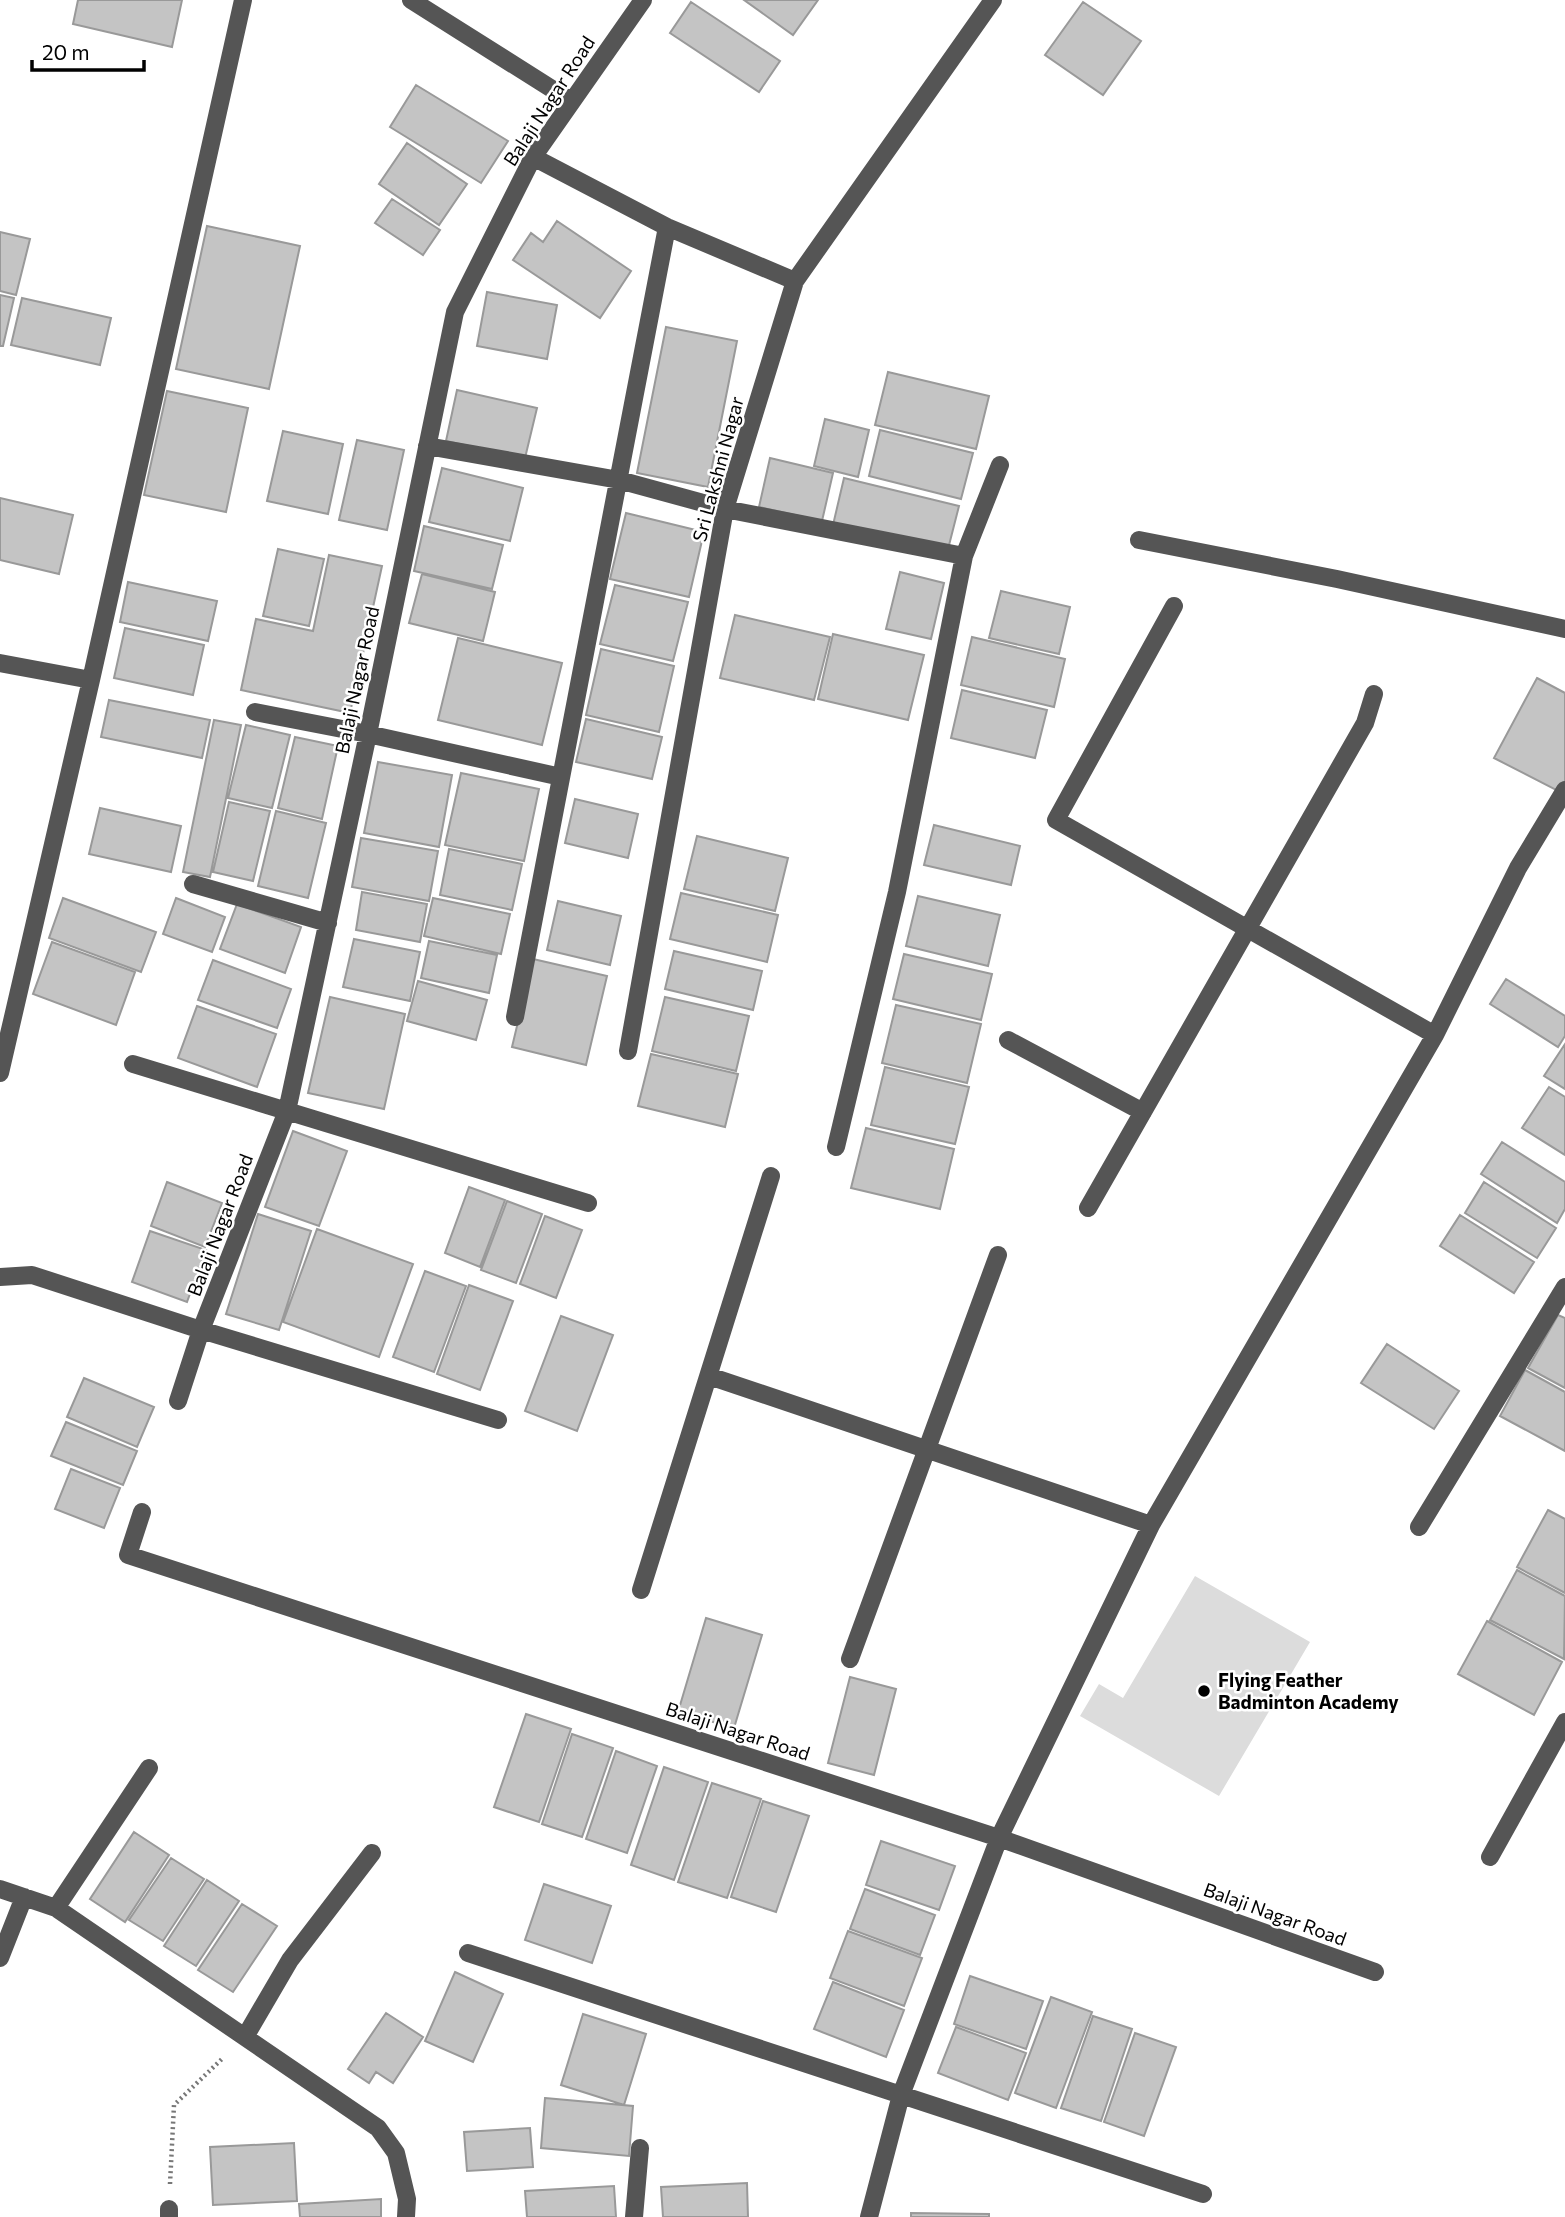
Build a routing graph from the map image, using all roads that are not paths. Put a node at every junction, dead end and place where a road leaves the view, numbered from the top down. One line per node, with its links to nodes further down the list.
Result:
1 (243, 0): 18 (street)
2 (411, 0): 5 (street)
3 (643, 0): 5 (street, Balaji Nagar Road)
4 (993, 0): 8 (street, Sri Lakshni Nagar)
5 (571, 102): 6 (street, Balaji Nagar Road)
6 (533, 158): 7 (street); 9 (street, Balaji Nagar Road)
7 (667, 227): 8 (street); 11 (street)
8 (795, 281): 12 (street, Sri Lakshni Nagar)
9 (426, 446): 11 (street); 21 (street, Balaji Nagar Road)
10 (1000, 465): 14 (street)
11 (619, 480): 12 (street); 22 (street)
12 (725, 509): 14 (street); 30 (street, Sri Lakshni Nagar)
13 (1139, 540): 16 (street)
14 (964, 556): 35 (street)
15 (1174, 606): 26 (street)
16 (1565, 629)
17 (0, 663): 18 (street)
18 (91, 680): 32 (street)
19 (1374, 694): 26 (street)
20 (255, 712): 21 (street)
21 (368, 734): 22 (street); 25 (street, Balaji Nagar Road)
22 (561, 777): 27 (street)
23 (1565, 790): 28 (street)
24 (193, 884): 25 (street)
25 (328, 923): 33 (street, Balaji Nagar Road)
26 (1248, 929): 28 (street); 34 (street)
27 (515, 1017)
28 (1435, 1035): 48 (street)
29 (1007, 1040): 34 (street)
30 (628, 1051)
31 (133, 1064): 33 (street)
32 (0, 1073)
33 (287, 1111): 37 (street); 42 (street, Balaji Nagar Road)
34 (1143, 1112): 38 (street)
35 (836, 1147)
36 (771, 1176): 43 (street)
37 (588, 1203)
38 (1088, 1208)
39 (998, 1255): 46 (street)
40 (0, 1277): 42 (street)
41 (1565, 1287): 49 (street)
42 (201, 1330): 44 (street, Balaji Nagar Road); 45 (street)
43 (709, 1376): 46 (street); 50 (street)
44 (178, 1401)
45 (498, 1420)
46 (927, 1449): 48 (street); 51 (street)
47 (142, 1512): 54 (street, Balaji Nagar Road)
48 (1151, 1525): 54 (street)
49 (1419, 1527)
50 (641, 1590)
51 (850, 1659)
52 (1565, 1722): 56 (street)
53 (149, 1768): 59 (street)
54 (999, 1838): 62 (street, Balaji Nagar Road); 64 (street)
55 (372, 1853): 63 (street)
56 (1490, 1857)
57 (0, 1889): 58 (street)
58 (24, 1897): 59 (street); 61 (street)
59 (56, 1908): 63 (street)
60 (468, 1953): 64 (street)
61 (0, 1958)
62 (1375, 1972)
63 (245, 2036): 67 (street)
64 (901, 2095): 66 (street); 69 (street)
65 (640, 2148): 68 (street)
66 (1203, 2194)
67 (406, 2217)
68 (634, 2217)
69 (869, 2217)

